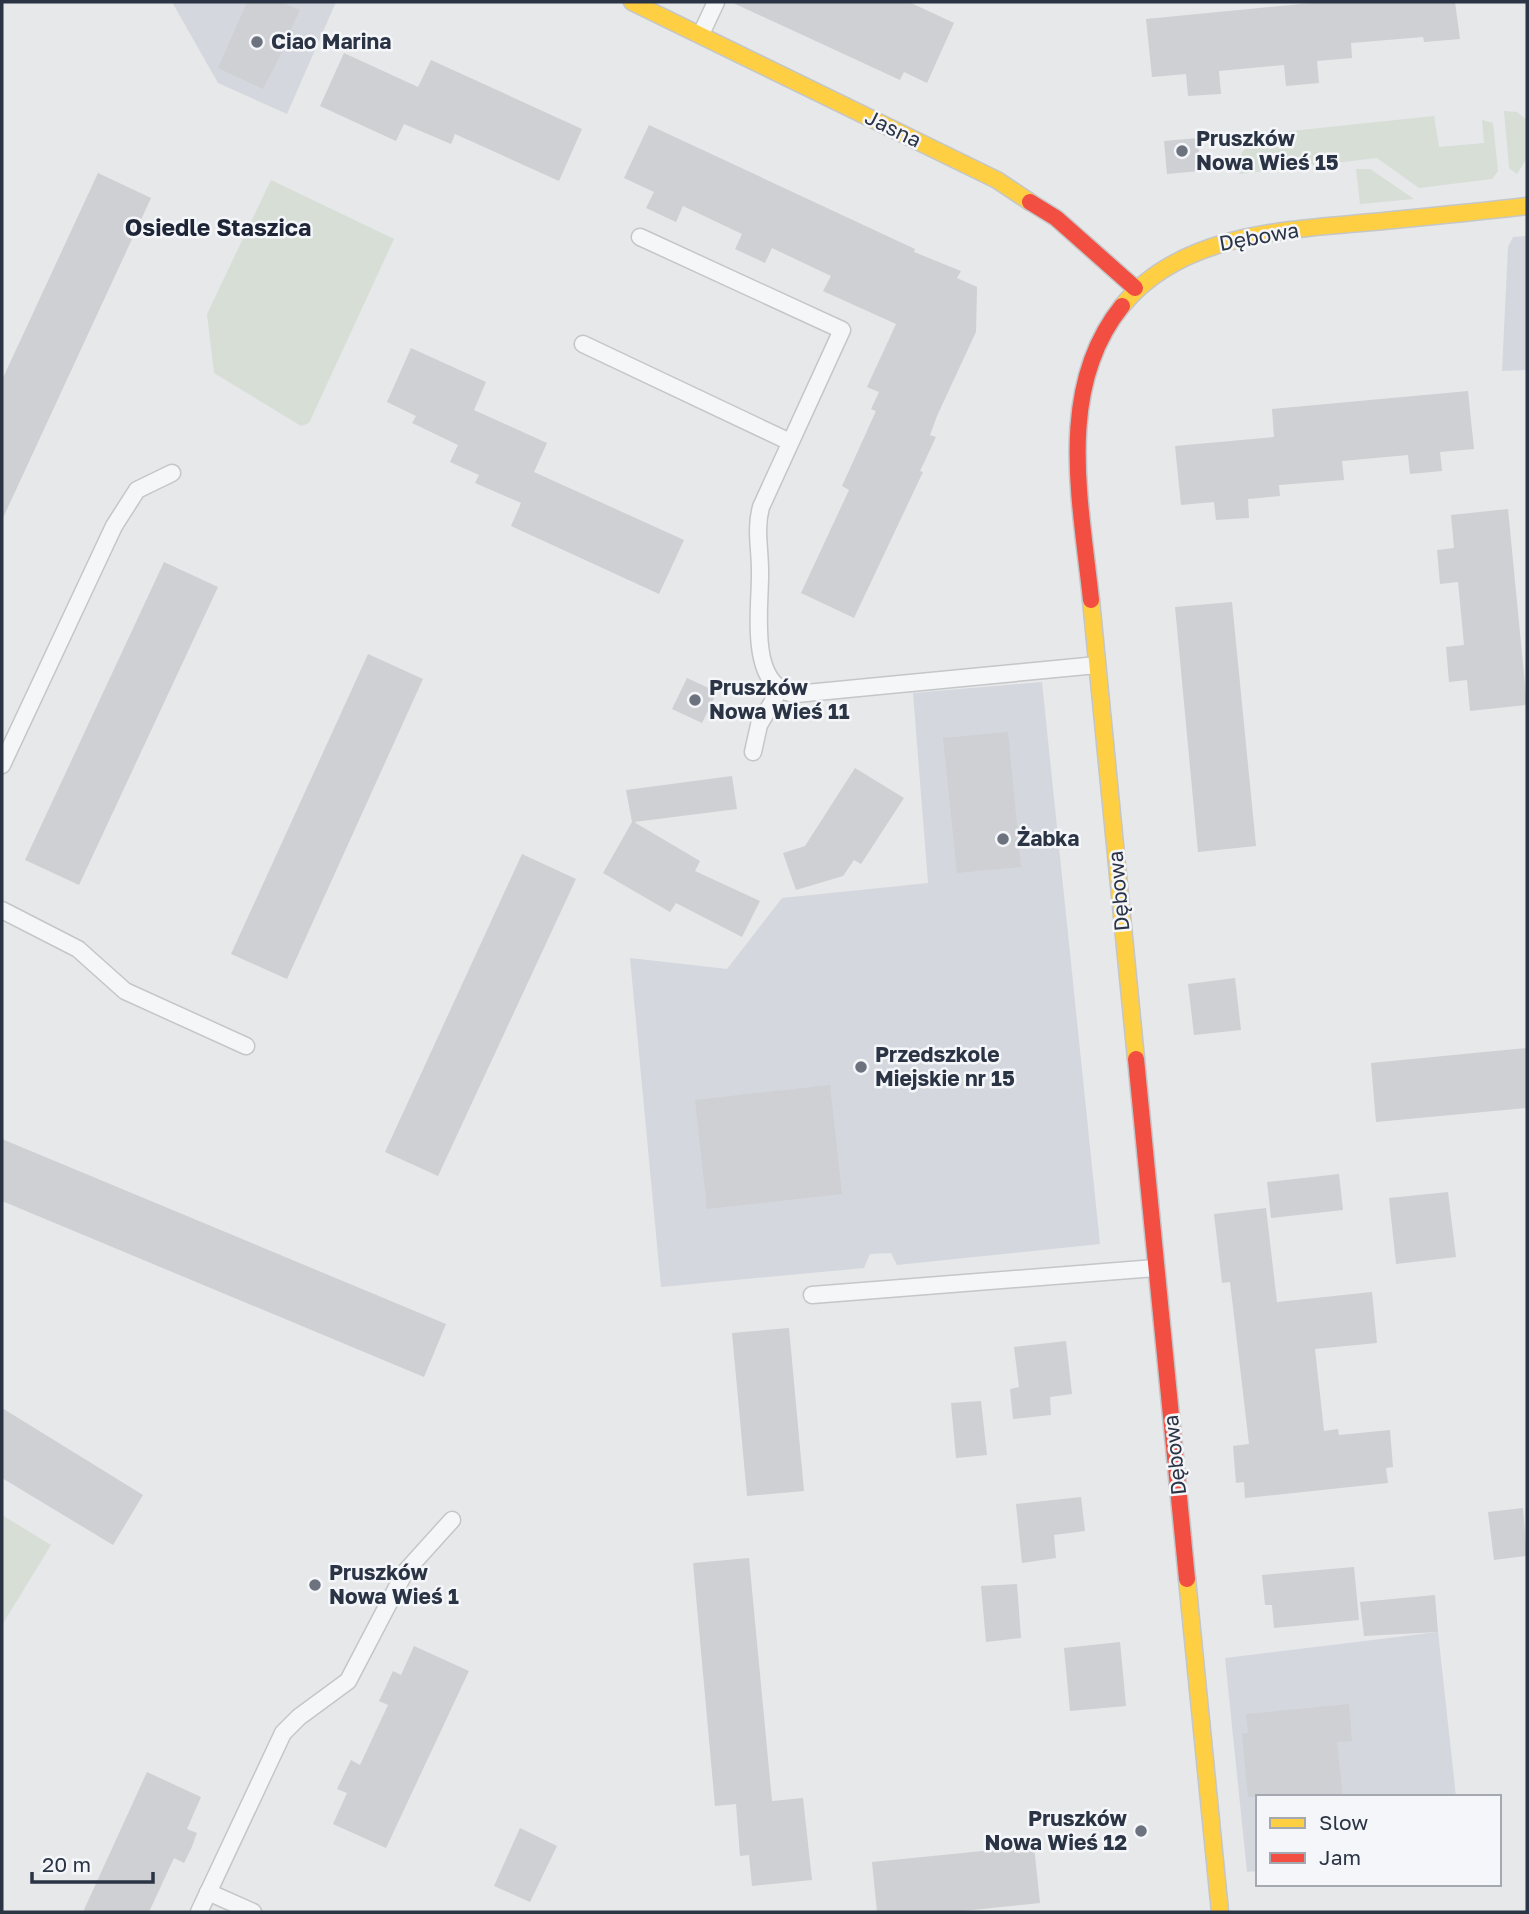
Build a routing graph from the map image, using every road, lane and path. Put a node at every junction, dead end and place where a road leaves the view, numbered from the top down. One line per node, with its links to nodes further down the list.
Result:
1 (632, 2): 3 (street, Jasna)
2 (716, 2): 3 (lane)
3 (701, 34): 6 (street, Jasna)
4 (1527, 206): 6 (street, Dębowa)
5 (640, 237): 8 (lane)
6 (1135, 288): 10 (street, Dębowa)
7 (583, 344): 8 (lane)
8 (790, 442): 11 (lane)
9 (172, 472): 13 (lane)
10 (1097, 665): 11 (lane); 16 (street, Dębowa)
11 (780, 689): 12 (lane)
12 (753, 752)
13 (2, 765)
14 (2, 910): 15 (lane)
15 (246, 1046)
16 (1155, 1268): 17 (lane); 22 (street, Dębowa)
17 (812, 1295)
18 (452, 1520): 19 (lane)
19 (208, 1892): 20 (lane); 21 (lane)
20 (199, 1912)
21 (253, 1912)
22 (1220, 1912)

